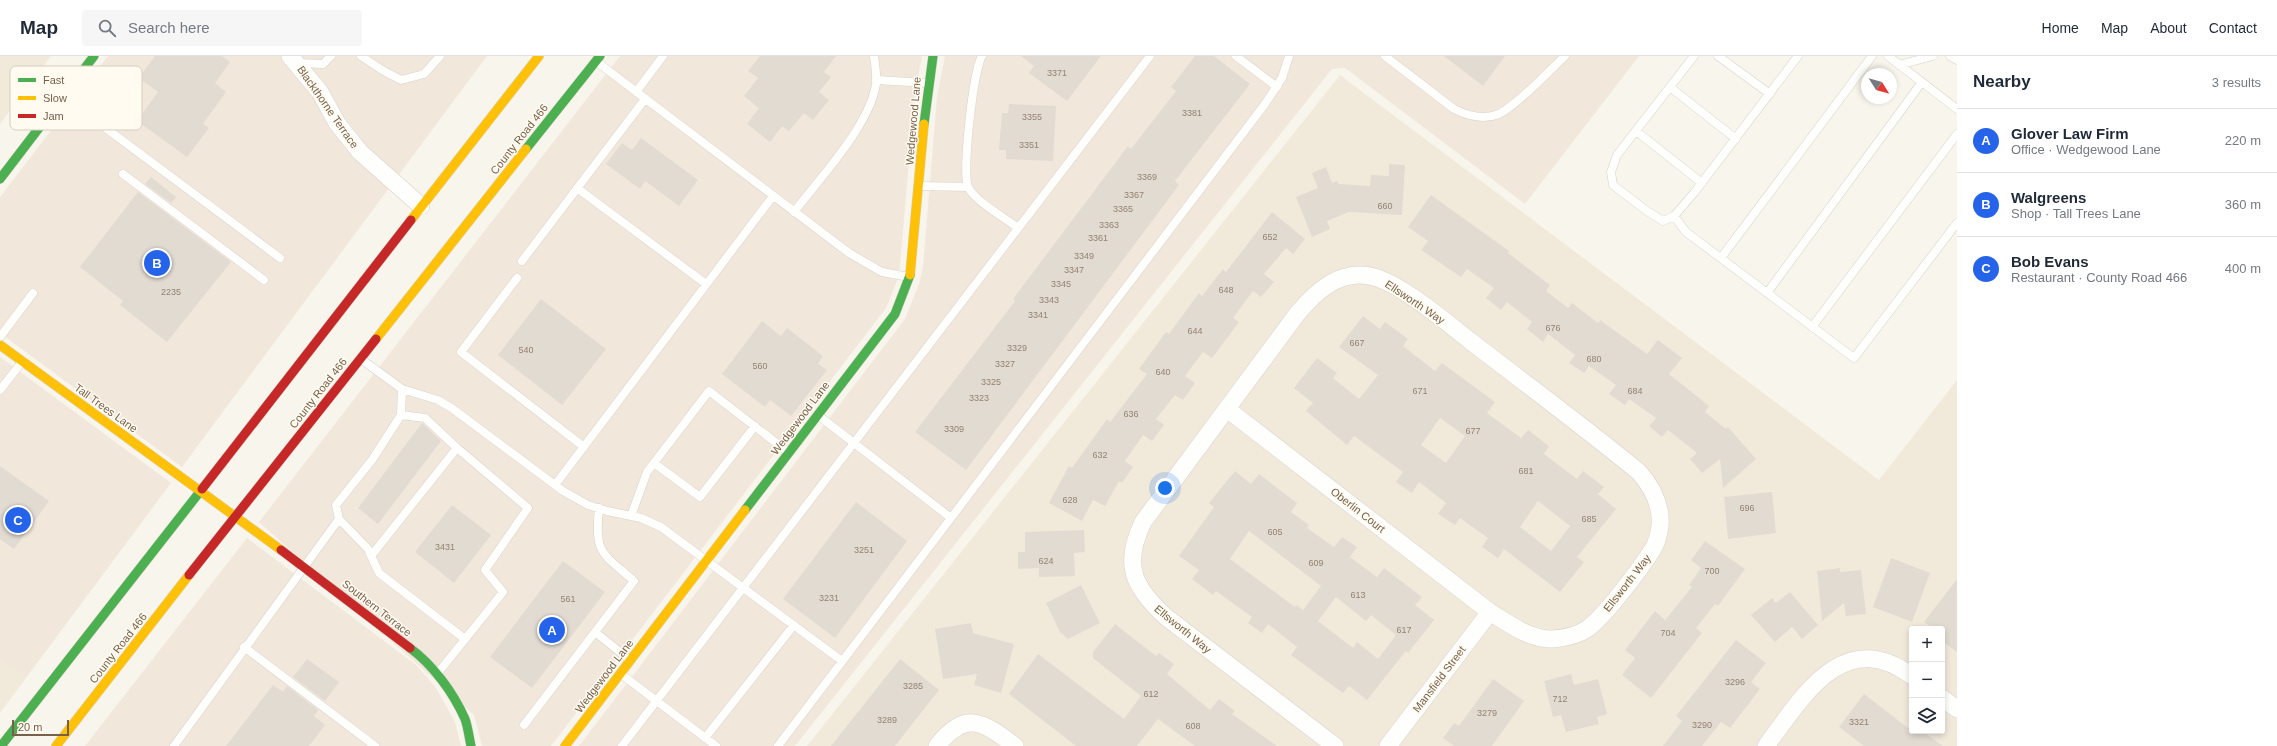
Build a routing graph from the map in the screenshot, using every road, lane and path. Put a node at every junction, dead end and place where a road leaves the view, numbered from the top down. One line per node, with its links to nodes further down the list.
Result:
1 (94, 56): 26 (main road)
2 (331, 56): 22 (lane)
3 (361, 56): 4 (lane)
4 (440, 56)
5 (538, 56): 48 (main road)
6 (664, 56): 32 (lane)
7 (874, 56): 27 (lane)
8 (933, 56): 29 (main road, Wedgewood Lane)
9 (982, 56): 45 (lane)
10 (1150, 56): 52 (lane)
11 (1236, 56): 30 (lane)
12 (1289, 56): 30 (lane)
13 (1385, 56): 14 (lane)
14 (1565, 56)
15 (1694, 56): 31 (lane)
16 (1718, 56): 33 (lane)
17 (1798, 56): 33 (lane)
18 (1872, 56): 54 (lane)
19 (1888, 56): 25 (lane)
20 (1933, 56): 25 (lane)
21 (1950, 56): 24 (lane)
22 (295, 58): 48 (street, Blackthorne Terrace)
23 (598, 59): 32 (lane); 65 (main road, County Road 466)
24 (1957, 60)
25 (1899, 65): 28 (lane)
26 (86, 66)
27 (876, 80): 29 (lane); 49 (lane)
28 (1922, 82): 35 (lane); 61 (lane)
29 (928, 83): 44 (main road, Wedgewood Lane)
30 (1277, 87): 83 (lane)
31 (1670, 87): 38 (lane); 40 (lane)
32 (636, 92): 34 (lane)
33 (1770, 94): 40 (lane)
34 (645, 98): 46 (lane); 47 (lane)
35 (1957, 109)
36 (37, 130): 42 (main road)
37 (109, 130): 53 (lane)
38 (1636, 131): 43 (lane); 50 (lane)
39 (1957, 134): 62 (lane)
40 (1736, 139): 43 (lane)
41 (123, 174): 58 (lane)
42 (0, 179)
43 (1702, 183): 50 (lane)
44 (919, 186): 45 (lane); 56 (main road, Wedgewood Lane)
45 (968, 187): 52 (lane)
46 (577, 188): 55 (lane); 59 (lane)
47 (773, 196): 49 (lane); 59 (lane)
48 (421, 206): 79 (main road)
49 (794, 212): 56 (lane)
50 (1674, 216): 54 (lane)
51 (1957, 223): 62 (lane)
52 (1018, 228): 73 (lane)
53 (280, 258)
54 (1721, 258): 61 (lane)
55 (522, 261)
56 (910, 277): 70 (main road, Wedgewood Lane)
57 (517, 278): 74 (lane)
58 (264, 280)
59 (706, 284): 74 (lane)
60 (33, 293): 63 (lane)
61 (1767, 293): 62 (lane)
62 (1812, 327)
63 (0, 337)
64 (0, 345): 66 (main road, Tall Trees Lane)
65 (361, 358): 67 (lane); 82 (main road, County Road 466)
66 (22, 361): 68 (lane); 79 (main road, Tall Trees Lane)
67 (402, 389): 71 (lane); 78 (lane)
68 (0, 390)
69 (1227, 409): 89 (street, Oberlin Court); 89 (street, Ellsworth Way); 115 (street, Ellsworth Way)
70 (817, 414): 73 (lane); 76 (main road, Wedgewood Lane)
71 (401, 415): 75 (lane); 84 (lane)
72 (755, 426): 76 (lane); 77 (lane); 77 (lane)
73 (854, 443): 83 (lane); 88 (lane)
74 (584, 447): 78 (lane)
75 (457, 448): 85 (lane); 92 (lane)
76 (789, 452): 86 (main road, Wedgewood Lane)
77 (654, 463): 81 (lane)
78 (555, 486): 80 (lane)
79 (198, 491): 82 (main road, Tall Trees Lane); 104 (main road)
80 (599, 508): 81 (lane); 91 (lane)
81 (631, 516): 86 (lane)
82 (235, 517): 87 (main road, Southern Terrace); 105 (main road, County Road 466)
83 (951, 518): 95 (lane)
84 (339, 519): 85 (lane); 87 (lane)
85 (372, 556): 92 (lane)
86 (707, 559): 88 (lane); 94 (main road, Wedgewood Lane)
87 (304, 567): 93 (lane); 97 (main road, Southern Terrace)
88 (744, 587): 90 (lane); 99 (lane)
89 (1490, 612): 116 (street, Mansfield Street)
90 (794, 625): 95 (lane); 103 (lane)
91 (595, 632): 94 (lane); 102 (lane)
92 (465, 639): 97 (lane)
93 (244, 647): 106 (lane); 107 (lane)
94 (630, 660): 96 (main road, Wedgewood Lane)
95 (842, 661): 112 (lane)
96 (621, 673): 99 (lane); 109 (main road, Wedgewood Lane)
97 (437, 674): 108 (main road, Southern Terrace)
98 (1909, 674): 117 (street)
99 (657, 700): 103 (lane); 110 (lane)
100 (1945, 700): 101 (street)
101 (1957, 709)
102 (524, 725)
103 (705, 738): 111 (lane)
104 (1, 746)
105 (56, 746)
106 (174, 746)
107 (375, 746)
108 (471, 746)
109 (565, 746)
110 (622, 746)
111 (716, 746)
112 (778, 746)
113 (937, 746): 114 (street)
114 (1015, 746)
115 (1335, 746)
116 (1388, 746)
117 (1766, 746)

